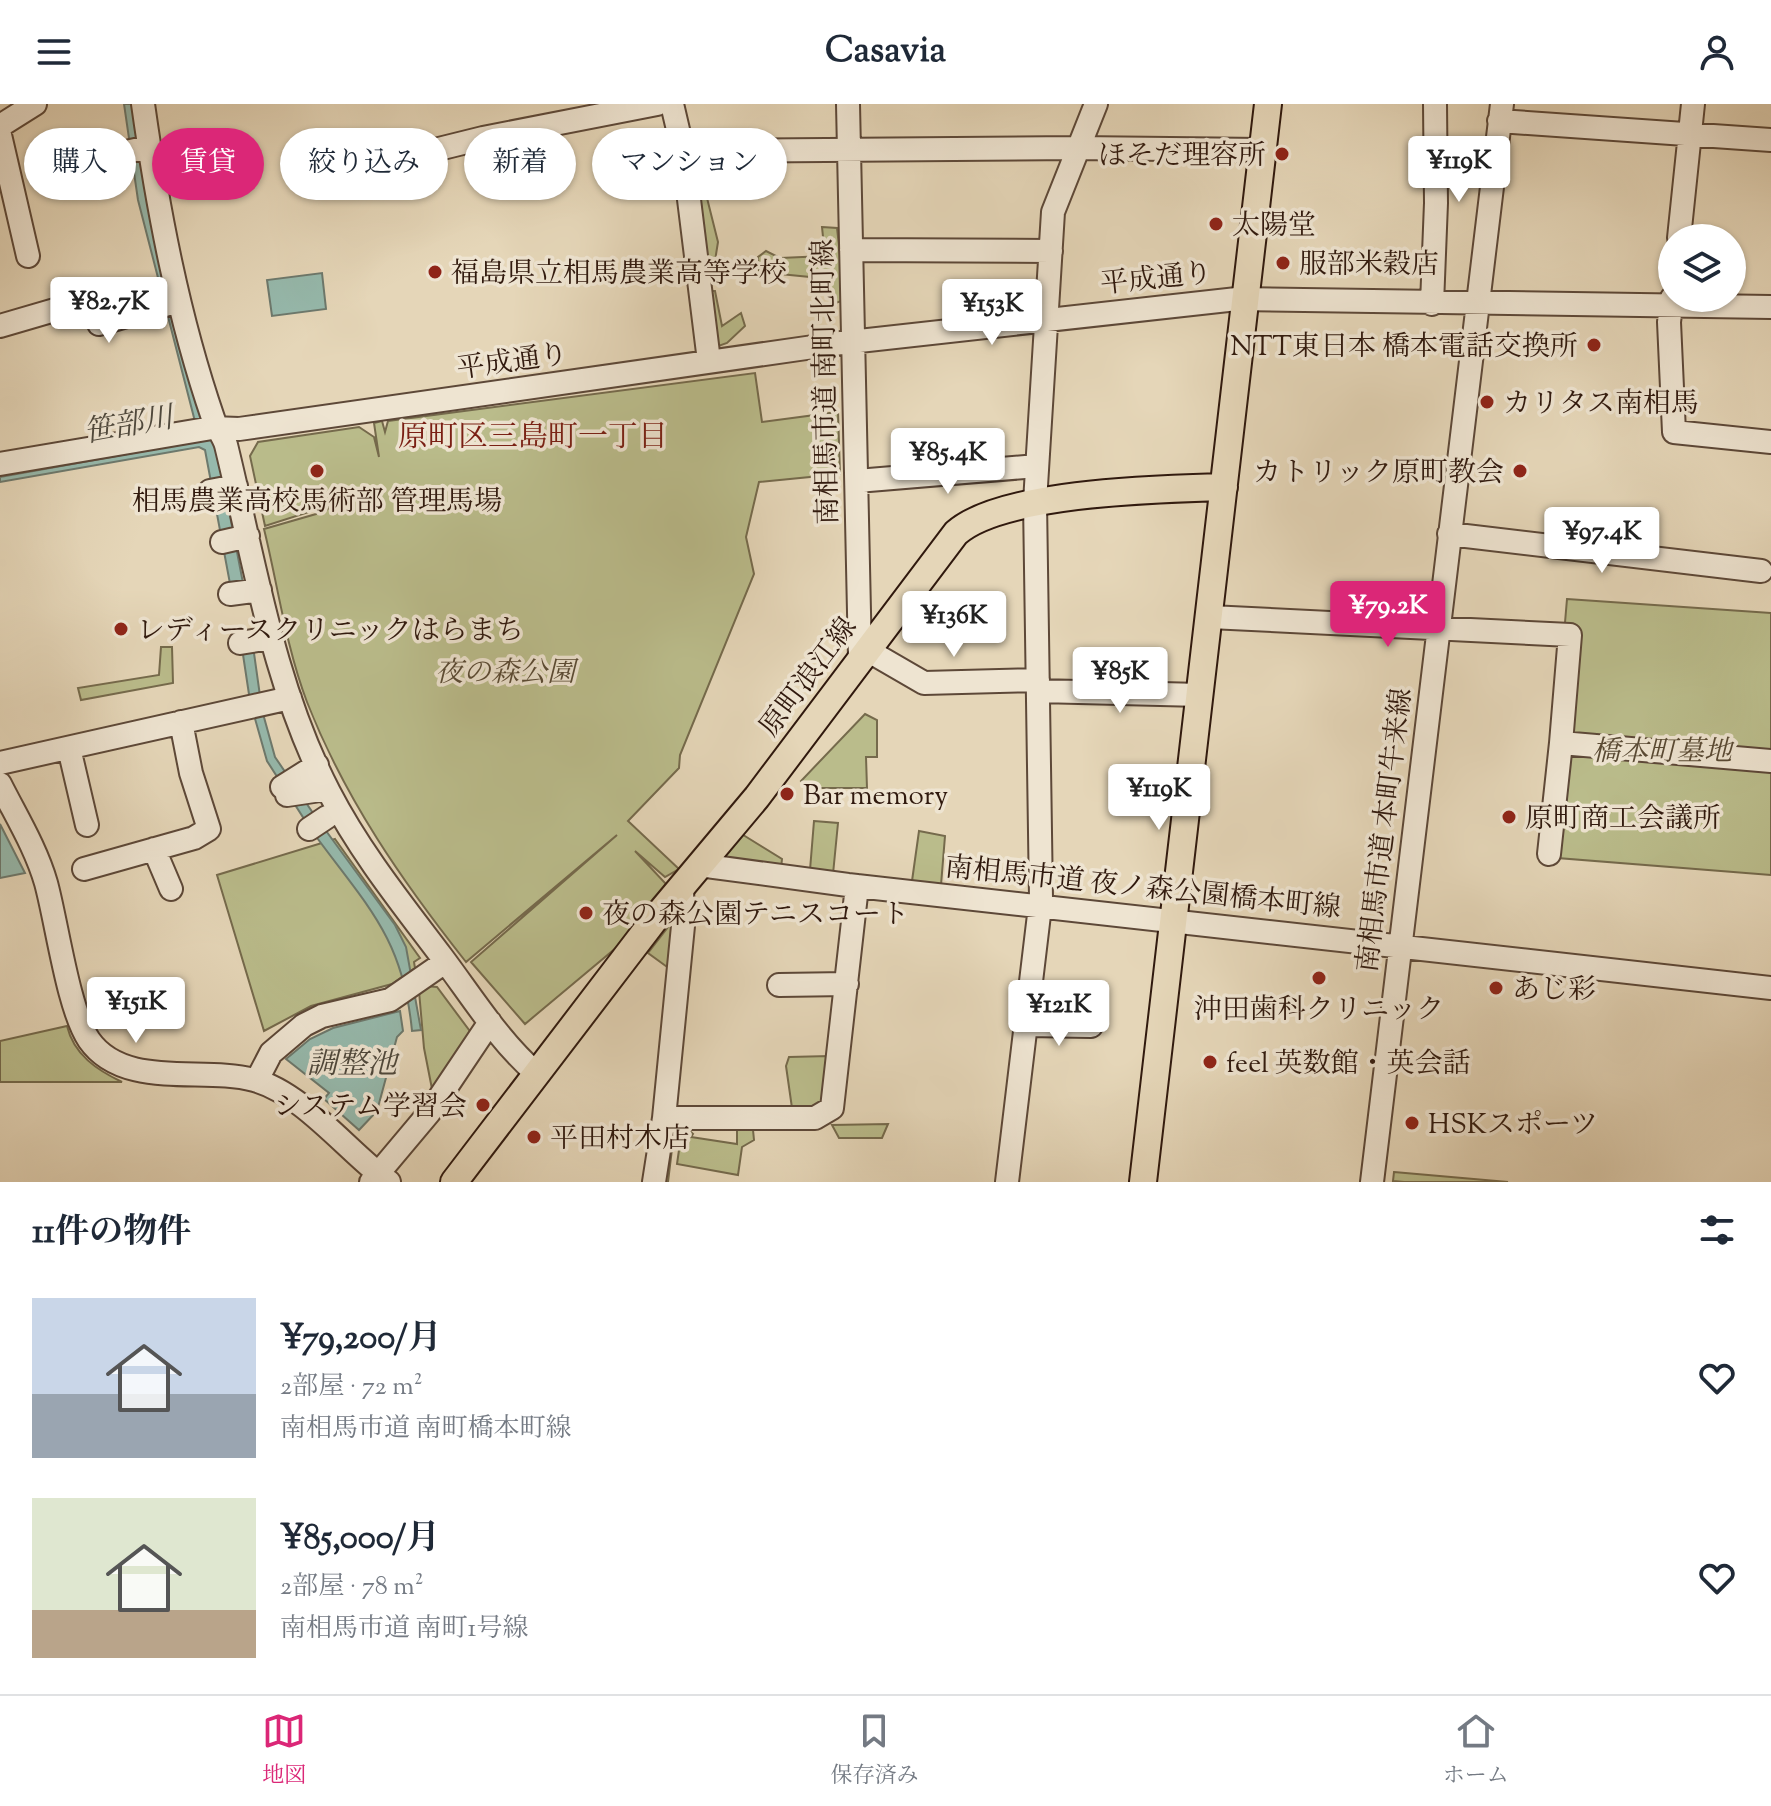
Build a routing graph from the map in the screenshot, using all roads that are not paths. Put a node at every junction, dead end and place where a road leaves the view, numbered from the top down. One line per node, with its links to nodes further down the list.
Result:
1 (35, 104): 11 (street)
2 (143, 104): 18 (street)
3 (657, 104): 16 (street)
4 (672, 104): 12 (street)
5 (848, 104): 22 (street, 南相馬市道 南町北町線)
6 (1096, 104): 17 (street)
7 (1268, 104): 19 (main road)
8 (1435, 104): 31 (street)
9 (1693, 104): 14 (street)
10 (1500, 112): 14 (street); 34 (street, 南相馬市道 本町牛来線)
11 (0, 126)
12 (678, 128)
13 (0, 135): 27 (street)
14 (1690, 135): 15 (street); 24 (street)
15 (1771, 140)
16 (448, 147)
17 (1077, 148): 19 (street); 22 (street); 26 (street)
18 (142, 150): 20 (street); 29 (street)
19 (1263, 150): 28 (main road)
20 (136, 151)
21 (787, 151): 22 (street)
22 (849, 151): 25 (street, 南相馬市道 南町北町線)
23 (689, 200): 39 (street)
24 (1680, 224)
25 (851, 250): 26 (street); 38 (street, 南相馬市道 南町北町線)
26 (1051, 251): 36 (street)
27 (28, 256)
28 (1246, 301): 31 (street, 平成通り); 36 (street, 平成通り); 45 (main road)
29 (173, 303): 37 (street); 40 (street)
30 (1658, 303): 34 (street, 平成通り)
31 (1432, 304): 34 (street, 平成通り)
32 (1746, 306): 33 (street, 平成通り)
33 (1771, 307)
34 (1476, 312): 47 (street, 南相馬市道 本町牛来線)
35 (1671, 312): 41 (street)
36 (1047, 318): 38 (street, 平成通り); 43 (street)
37 (0, 326)
38 (853, 341): 39 (street, 平成通り); 44 (street, 南相馬市道 南町北町線)
39 (709, 361): 40 (street, 平成通り)
40 (215, 429): 42 (street, 平成通り); 54 (street)
41 (1771, 442)
42 (0, 464)
43 (1037, 466): 44 (street); 46 (street)
44 (857, 481): 51 (street, 南相馬市道 南町北町線)
45 (1224, 487): 46 (main road, 原町浪江線); 49 (main road)
46 (1035, 502): 51 (main road, 原町浪江線); 52 (street)
47 (1449, 534): 48 (street); 50 (street, 南相馬市道 本町牛来線)
48 (1761, 571)
49 (1210, 617): 50 (street); 53 (main road)
50 (1439, 628): 56 (street); 73 (street, 南相馬市道 本町牛来線)
51 (864, 654): 52 (street); 66 (main road, 原町浪江線)
52 (1038, 685): 53 (street); 71 (street)
53 (1201, 695): 72 (main road)
54 (290, 698): 55 (street); 60 (street)
55 (181, 722): 57 (street); 64 (street)
56 (1561, 743): 58 (street); 65 (street)
57 (69, 748): 59 (street); 63 (street)
58 (1771, 761)
59 (0, 763)
60 (317, 765): 62 (street); 62 (street)
61 (0, 784): 82 (street)
62 (327, 789): 74 (street)
63 (87, 825)
64 (154, 849): 67 (street); 70 (street)
65 (1549, 854)
66 (699, 865): 68 (main road, 原町浪江線); 69 (street, 南相馬市道 夜ノ森公園橋本町線)
67 (84, 869)
68 (682, 885): 81 (main road, 原町浪江線); 83 (street)
69 (857, 886): 71 (street, 南相馬市道 夜ノ森公園橋本町線); 75 (street)
70 (171, 889)
71 (1040, 904): 72 (street, 南相馬市道 夜ノ森公園橋本町線); 79 (street)
72 (1173, 920): 73 (street, 南相馬市道 夜ノ森公園橋本町線); 88 (main road)
73 (1399, 945): 77 (street, 南相馬市道 夜ノ森公園橋本町線); 89 (street, 南相馬市道 本町牛来線)
74 (445, 962): 78 (street); 82 (street)
75 (847, 984): 76 (street); 83 (street)
76 (779, 985)
77 (1771, 988)
78 (490, 1022): 81 (street); 84 (street)
79 (1026, 1025): 80 (street); 87 (street)
80 (1091, 1026)
81 (537, 1074): 85 (main road, 原町浪江線)
82 (257, 1080): 84 (street)
83 (664, 1118): 86 (street)
84 (379, 1179)
85 (454, 1182)
86 (654, 1182)
87 (1007, 1182)
88 (1143, 1182)
89 (1372, 1182)

